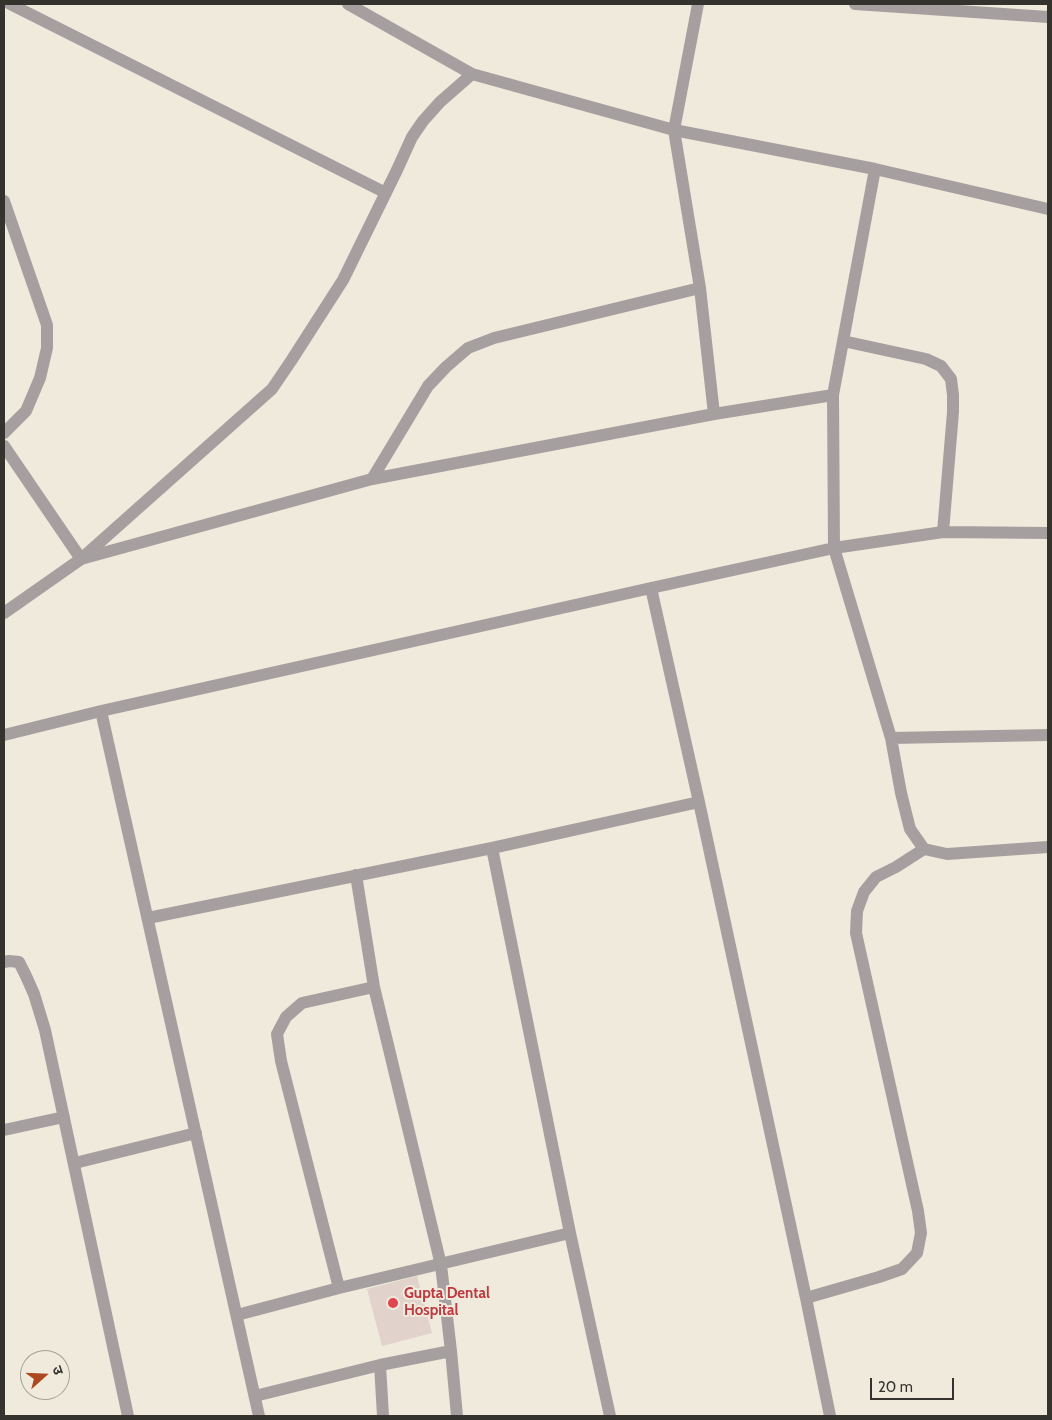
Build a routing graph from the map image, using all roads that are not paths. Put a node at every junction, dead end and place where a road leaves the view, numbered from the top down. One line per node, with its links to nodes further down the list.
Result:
1 (10, 4): 10 (street)
2 (350, 4): 7 (street)
3 (698, 4): 8 (street)
4 (855, 4): 5 (street)
5 (910, 6): 6 (street)
6 (1048, 17)
7 (472, 74): 8 (street); 10 (street)
8 (674, 130): 9 (street); 13 (street)
9 (875, 169): 12 (street); 14 (street)
10 (386, 193): 23 (street)
11 (4, 201): 17 (street)
12 (1048, 209)
13 (700, 288): 16 (street); 19 (street)
14 (843, 341): 15 (street); 20 (street)
15 (833, 395): 16 (street); 22 (street)
16 (714, 414): 19 (street)
17 (4, 433)
18 (4, 446): 23 (street)
19 (372, 479): 23 (street)
20 (943, 532): 21 (street); 22 (street)
21 (1048, 533)
22 (834, 548): 24 (street); 29 (street)
23 (80, 559): 25 (street)
24 (651, 588): 26 (street); 30 (street)
25 (4, 613)
26 (101, 711): 27 (street); 35 (street)
27 (4, 735)
28 (1048, 735): 29 (street)
29 (891, 738): 33 (street)
30 (699, 802): 32 (street); 45 (street)
31 (1048, 847): 33 (street)
32 (492, 848): 34 (street); 42 (street)
33 (924, 848): 45 (street)
34 (356, 875): 35 (street); 37 (street)
35 (148, 918): 40 (street)
36 (4, 962): 38 (street)
37 (374, 988): 43 (street); 44 (street)
38 (64, 1118): 39 (street); 41 (street)
39 (4, 1130)
40 (196, 1133): 41 (street); 46 (street)
41 (75, 1163): 50 (street)
42 (570, 1233): 43 (street); 54 (street)
43 (441, 1265): 44 (street); 47 (street)
44 (340, 1288): 46 (street)
45 (806, 1298): 55 (street)
46 (237, 1315): 49 (street)
47 (452, 1351): 48 (street); 53 (street)
48 (380, 1365): 49 (street); 52 (street)
49 (255, 1396): 51 (street)
50 (128, 1416)
51 (260, 1416)
52 (383, 1416)
53 (457, 1416)
54 (610, 1416)
55 (830, 1416)

